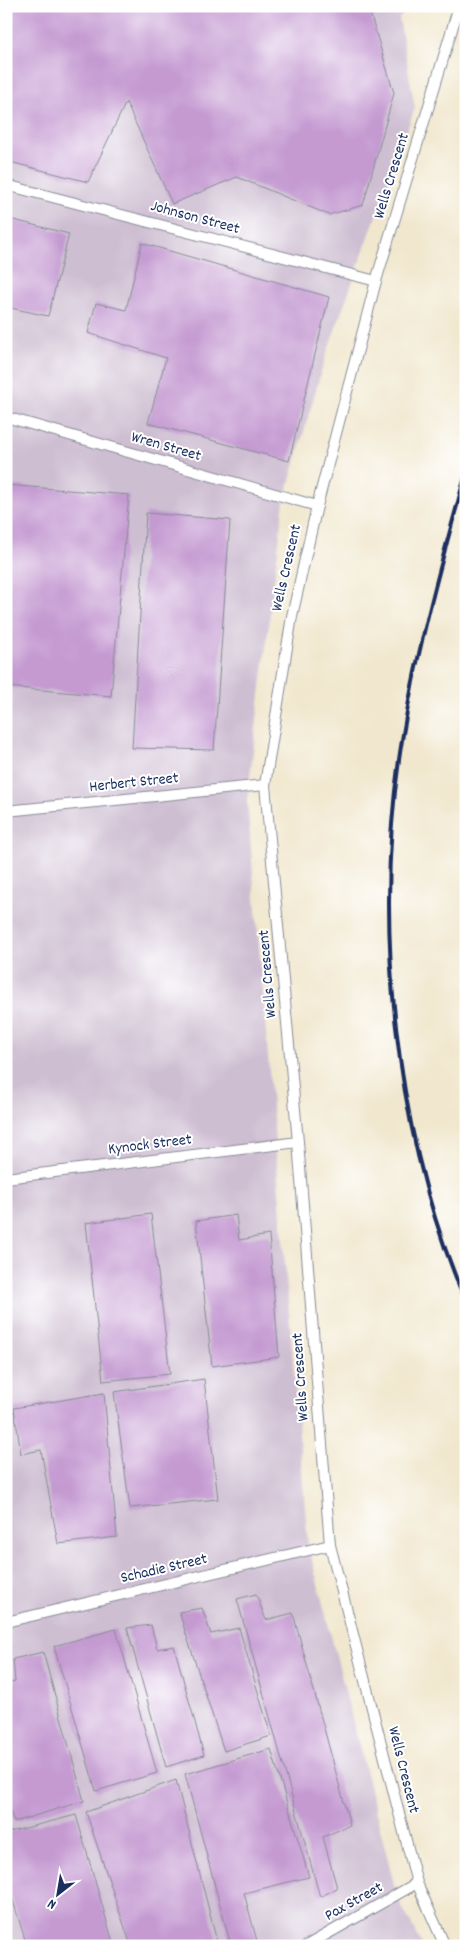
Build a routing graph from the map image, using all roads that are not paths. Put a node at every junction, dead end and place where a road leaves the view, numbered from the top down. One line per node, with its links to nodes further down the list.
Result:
1 (459, 6): 3 (lane, Wells Crescent)
2 (6, 185): 3 (lane, Johnson Street)
3 (376, 281): 5 (lane, Wells Crescent)
4 (6, 417): 5 (lane, Wren Street)
5 (317, 506): 6 (lane, Wells Crescent)
6 (266, 785): 7 (lane, Herbert Street); 8 (lane, Wells Crescent)
7 (6, 811)
8 (298, 1142): 9 (lane, Kynock Street); 10 (lane, Wells Crescent)
9 (6, 1178)
10 (330, 1545): 11 (lane, Schadie Street); 12 (lane, Wells Crescent)
11 (6, 1622)
12 (417, 1883): 13 (lane, Pax Street); 14 (lane, Wells Crescent)
13 (306, 1946)
14 (445, 1946)

